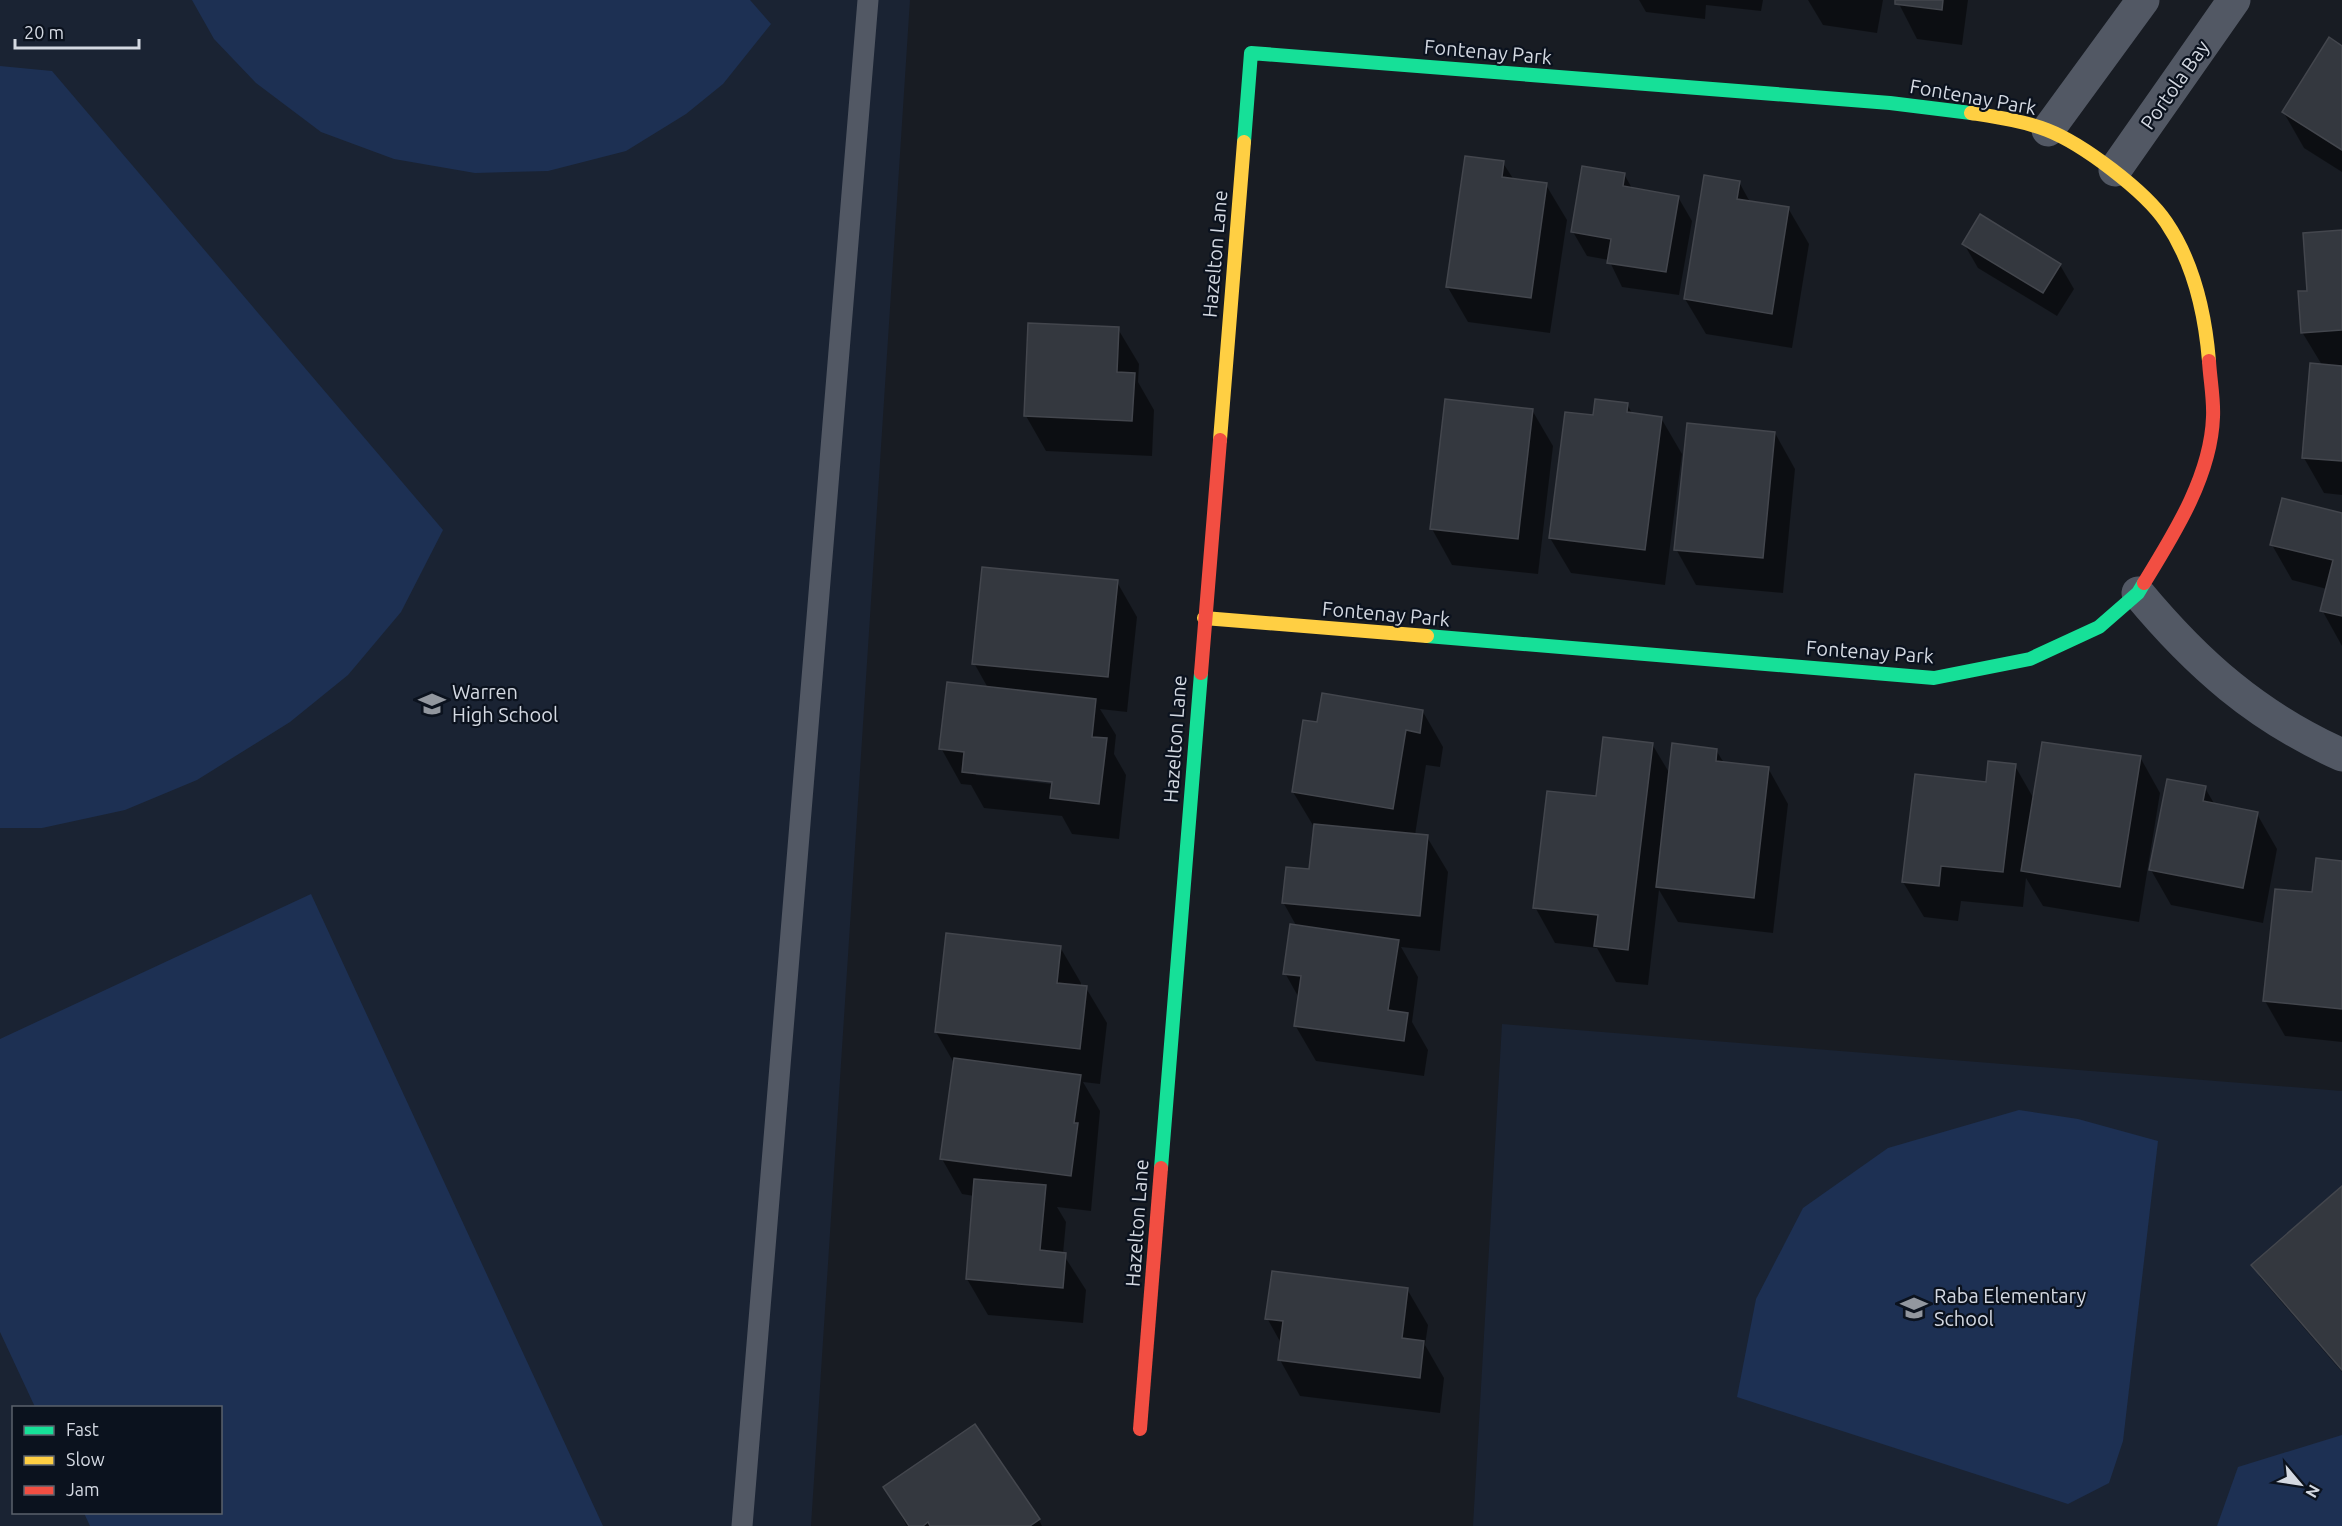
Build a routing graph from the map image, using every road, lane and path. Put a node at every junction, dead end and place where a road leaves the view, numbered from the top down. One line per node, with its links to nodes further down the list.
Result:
1 (868, 0): 11 (lane)
2 (2143, 0): 5 (street)
3 (2234, 0): 6 (street, Portola Bay)
4 (1251, 52): 5 (street, Fontenay Park); 8 (street, Hazelton Lane)
5 (2048, 130): 6 (street, Fontenay Park)
6 (2115, 170): 7 (street, Fontenay Park)
7 (2138, 593): 8 (street, Fontenay Park); 9 (street)
8 (1204, 618): 10 (street, Hazelton Lane)
9 (2342, 755)
10 (1140, 1429)
11 (742, 1526)

